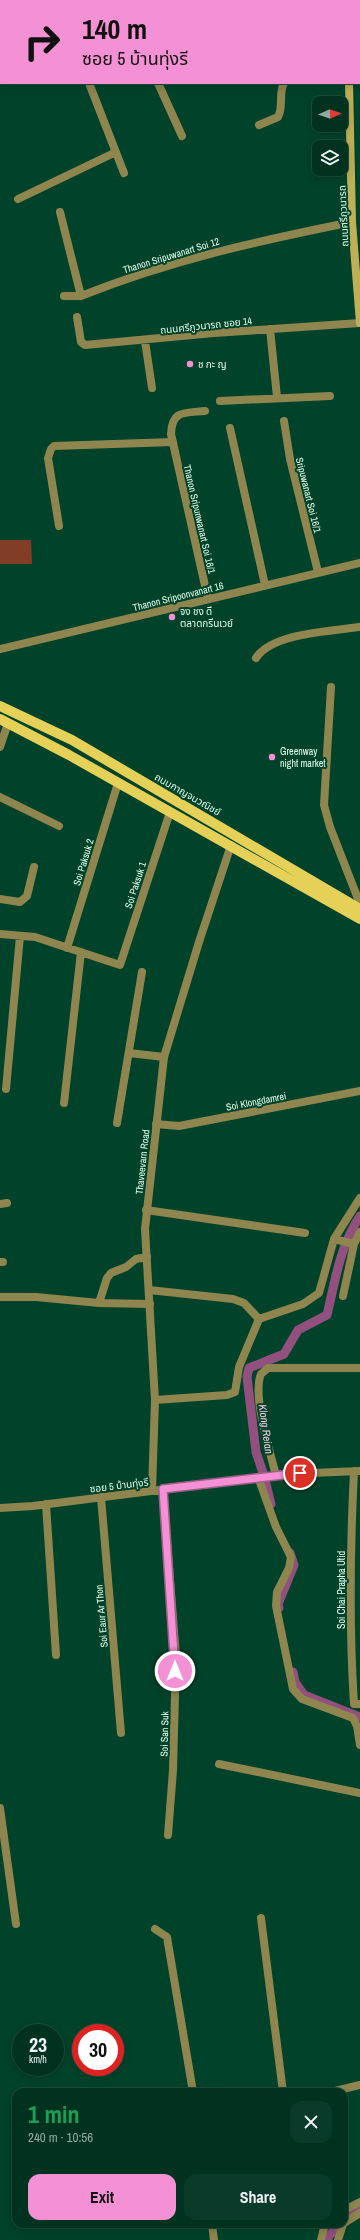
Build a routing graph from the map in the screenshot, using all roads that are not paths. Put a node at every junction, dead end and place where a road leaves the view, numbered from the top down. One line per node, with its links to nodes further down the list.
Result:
1 (89, 84): 7 (street)
2 (158, 84): 6 (street)
3 (284, 84): 5 (street)
4 (349, 84): 11 (main road, ถนนศรีภูวนารถ)
5 (259, 125)
6 (182, 136)
7 (116, 152): 8 (street); 9 (street)
8 (124, 173)
9 (18, 199)
10 (60, 212): 13 (street)
11 (352, 222): 13 (street, Thanon Sripuwanart Soi 12); 15 (main road, ถนนศรีภูวนารถ)
12 (64, 296): 13 (street)
13 (81, 296)
14 (77, 317): 17 (street, ถนนศรีภูวนารถ ซอย 14)
15 (360, 323): 16 (street, ถนนศรีภูวนารถ ซอย 14)
16 (270, 329): 17 (street, ถนนศรีภูวนารถ ซอย 14); 20 (street)
17 (145, 341): 18 (street)
18 (152, 388)
19 (330, 396): 20 (street)
20 (277, 397): 21 (street)
21 (220, 401)
22 (205, 411): 25 (street, Thanon Sripunwanart Soi 16/1)
23 (284, 421): 28 (street, Sripuwanart Soi 16/1)
24 (230, 428): 29 (street)
25 (173, 442): 26 (street); 30 (street, Thanon Sripunwanart Soi 16/1)
26 (59, 526)
27 (360, 563): 28 (street, Thanon Sripoonvanart 16)
28 (318, 572): 29 (street, Thanon Sripoonvanart 16)
29 (265, 585): 30 (street, Thanon Sripoonvanart 16)
30 (208, 599): 32 (street, Thanon Sripoonvanart 16)
31 (360, 626): 33 (street)
32 (0, 649)
33 (256, 658)
34 (331, 687): 45 (street)
35 (0, 706): 46 (main road, ถนนกาญจนวณิชย์)
36 (4, 721): 37 (street); 38 (main road)
37 (0, 747)
38 (118, 782): 40 (main road); 50 (street, Soi Paksuk 2)
39 (0, 796): 41 (street)
40 (170, 812): 42 (main road); 51 (street, Soi Paksuk 1)
41 (59, 826)
42 (231, 846): 47 (main road); 54 (street, Thaveevarn Road)
43 (34, 867): 44 (street)
44 (0, 899)
45 (360, 904)
46 (360, 909)
47 (360, 919)
48 (0, 934): 49 (street)
49 (20, 936): 50 (street); 55 (street)
50 (67, 948): 51 (street)
51 (81, 952): 57 (street)
52 (142, 972): 53 (street)
53 (129, 1053): 54 (street); 58 (street)
54 (164, 1057): 59 (street, Thaveevarn Road)
55 (6, 1089)
56 (360, 1091): 59 (street, Soi Klongdamrei)
57 (64, 1103)
58 (117, 1123)
59 (156, 1124): 61 (street, Thaveevarn Road)
60 (360, 1198): 64 (street)
61 (146, 1210): 63 (street); 66 (street, Thaveevarn Road)
62 (360, 1232): 65 (street)
63 (306, 1233)
64 (336, 1239): 65 (street); 72 (street)
65 (352, 1243): 68 (street)
66 (147, 1257): 67 (street, Thaveevarn Road); 70 (street)
67 (149, 1290): 71 (street, Thaveevarn Road); 72 (street)
68 (343, 1296)
69 (0, 1297): 70 (street)
70 (99, 1303): 71 (street)
71 (150, 1304): 74 (street, Thaveevarn Road)
72 (259, 1319): 74 (street)
73 (360, 1368): 76 (street)
74 (155, 1400): 79 (street, Thaveevarn Road)
75 (357, 1471): 76 (street, ซอย 5 บ้านทุ่งรี); 83 (street, Soi Chai Prapha Utid)
76 (276, 1475): 77 (street, ซอย 5 บ้านทุ่งรี)
77 (258, 1477): 78 (street, ซอย 5 บ้านทุ่งรี); 88 (street)
78 (163, 1489): 79 (street, ซอย 5 บ้านทุ่งรี); 92 (street, Soi San Suk)
79 (152, 1491): 80 (street, ซอย 5 บ้านทุ่งรี)
80 (101, 1497): 81 (street, ซอย 5 บ้านทุ่งรี); 87 (street, Soi Eaur Ar Thon)
81 (46, 1504): 82 (street, ซอย 5 บ้านทุ่งรี); 85 (street)
82 (0, 1508)
83 (351, 1555): 84 (street); 86 (street, Soi Chai Prapha Utid)
84 (360, 1555)
85 (56, 1655)
86 (360, 1704)
87 (121, 1733)
88 (360, 1745)
89 (219, 1764): 90 (street)
90 (360, 1793)
91 (0, 1808): 94 (street)
92 (168, 1835)
93 (261, 1918): 98 (street)
94 (16, 1924)
95 (154, 1929): 97 (street)
96 (360, 2085): 99 (street)
97 (192, 2088)
98 (282, 2088)
99 (348, 2088)
100 (360, 2202): 101 (street)
101 (348, 2208)
102 (360, 2213): 103 (street)
103 (348, 2221)
104 (212, 2228): 107 (street)
105 (324, 2228): 108 (street)
106 (342, 2228): 109 (street)
107 (214, 2240)
108 (321, 2240)
109 (338, 2240)

